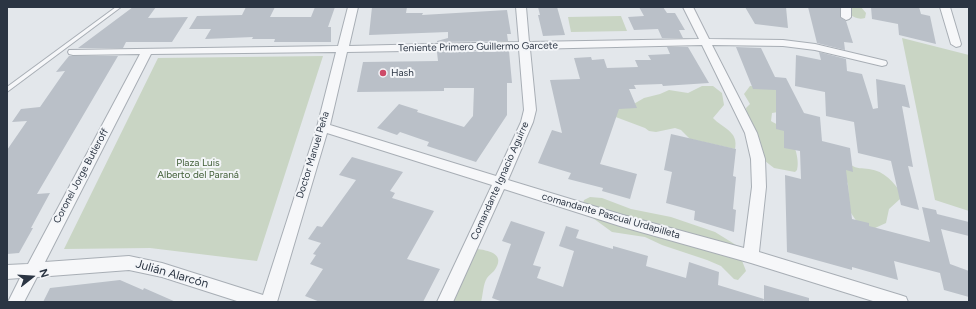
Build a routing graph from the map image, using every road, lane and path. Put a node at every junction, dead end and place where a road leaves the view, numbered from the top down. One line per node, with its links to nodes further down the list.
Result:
1 (119, 7): 15 (lane)
2 (353, 7): 11 (street, Doctor Manuel Peña)
3 (521, 7): 10 (street, Comandante Ignacio Aguirre)
4 (688, 7): 8 (street)
5 (846, 7): 7 (street)
6 (945, 7): 9 (street)
7 (846, 17)
8 (705, 42): 10 (street, Teniente Primero Guillermo Garcete); 14 (street, Teniente Primero Guillermo Garcete); 18 (street)
9 (956, 44)
10 (526, 46): 11 (street, Teniente Primero Guillermo Garcete); 17 (street, Comandante Ignacio Aguirre)
11 (342, 49): 12 (street, Teniente Primero Guillermo Garcete); 16 (street, Doctor Manuel Peña)
12 (147, 51): 13 (street, Teniente Primero Guillermo Garcete); 19 (street, Coronel Jorge Butleroff)
13 (73, 52)
14 (882, 63)
15 (7, 90)
16 (323, 127): 17 (street, comandante Pascual Urdapilleta); 23 (street, Doctor Manuel Peña)
17 (500, 183): 18 (street, comandante Pascual Urdapilleta); 24 (street, Comandante Ignacio Aguirre)
18 (751, 256): 25 (street, comandante Pascual Urdapilleta)
19 (32, 270): 20 (street, Julián Alarcón); 21 (street, Coronel Jorge Butleroff); 22 (street, Julián Alarcón)
20 (7, 272)
21 (16, 302)
22 (263, 302)
23 (269, 302)
24 (445, 302)
25 (900, 302)

